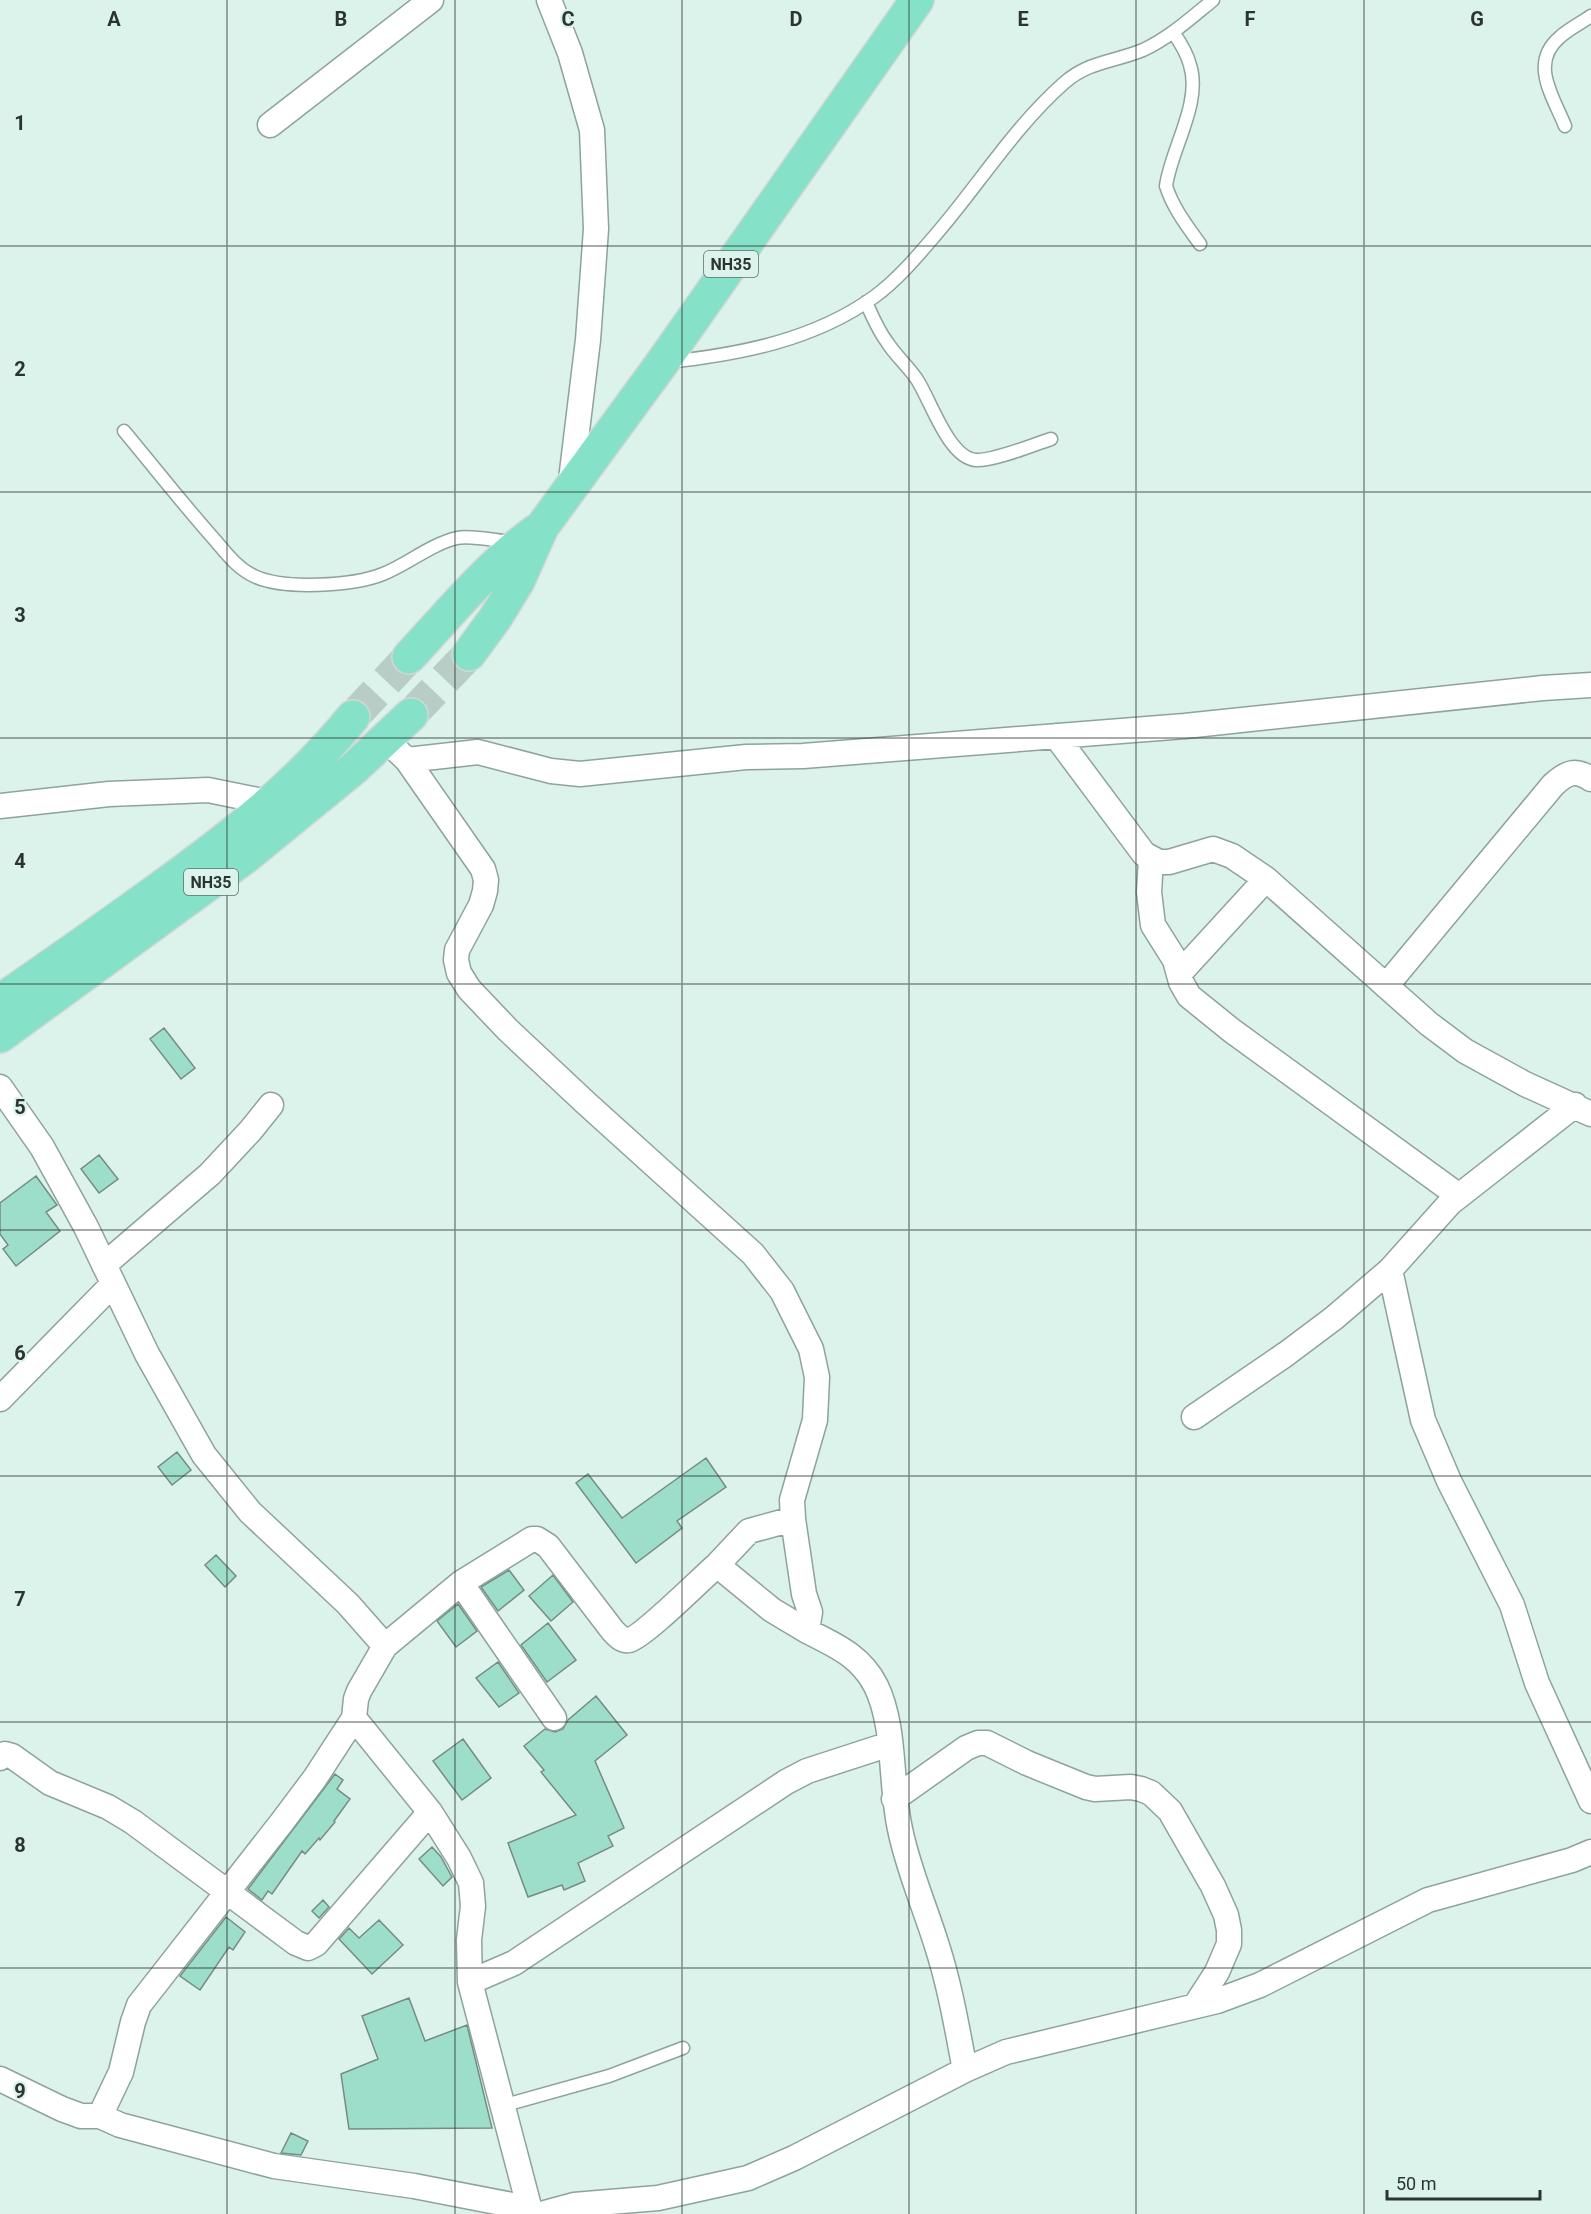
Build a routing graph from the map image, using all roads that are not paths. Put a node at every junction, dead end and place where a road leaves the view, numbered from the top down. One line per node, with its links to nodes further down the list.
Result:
1 (431, 0): 7 (street)
2 (549, 0): 14 (street)
3 (917, 0): 11 (highway, NH35)
4 (1213, 0): 6 (lane)
5 (1591, 16): 8 (lane)
6 (1173, 32): 9 (lane); 10 (lane)
7 (270, 125)
8 (1565, 126)
9 (1200, 244)
10 (866, 302): 11 (lane); 13 (lane)
11 (662, 363): 14 (highway, NH35)
12 (124, 430): 15 (lane)
13 (1051, 439)
14 (570, 490): 15 (highway, NH35)
15 (531, 539): 16 (highway, NH35); 17 (highway, NH35)
16 (469, 654)
17 (409, 657)
18 (1591, 685): 21 (street)
19 (411, 715): 22 (highway, NH35)
20 (353, 717): 24 (highway, NH35)
21 (1056, 736): 22 (street); 26 (street)
22 (397, 750): 31 (highway, NH35); 40 (street)
23 (1591, 780): 29 (street)
24 (272, 803): 25 (street); 30 (highway, NH35)
25 (0, 806)
26 (1152, 859): 27 (street); 28 (street)
27 (1266, 879): 28 (street); 29 (street)
28 (1179, 974): 35 (street)
29 (1386, 986): 34 (street)
30 (0, 1001)
31 (0, 1036)
32 (0, 1087): 37 (street)
33 (271, 1105): 37 (street)
34 (1583, 1110): 35 (street)
35 (1459, 1196): 36 (street)
36 (1390, 1270): 39 (street); 50 (street)
37 (108, 1274): 38 (street); 44 (street)
38 (0, 1399)
39 (1194, 1417)
40 (793, 1519): 41 (street); 43 (street)
41 (717, 1565): 42 (street); 43 (street)
42 (461, 1583): 44 (street); 46 (street)
43 (807, 1631): 47 (street)
44 (385, 1646): 45 (street)
45 (354, 1718): 51 (street); 53 (street)
46 (554, 1718)
47 (890, 1744): 49 (street); 54 (street)
48 (0, 1758): 53 (street)
49 (894, 1799): 55 (street); 57 (street)
50 (1591, 1801)
51 (430, 1812): 53 (street); 54 (street)
52 (1591, 1852): 55 (street)
53 (227, 1891): 60 (street)
54 (470, 1982): 59 (street)
55 (1195, 2006): 57 (street)
56 (683, 2048): 59 (lane)
57 (965, 2070): 62 (street)
58 (0, 2079): 60 (street)
59 (502, 2106): 61 (street)
60 (100, 2116): 61 (street)
61 (530, 2214)
62 (541, 2214)

